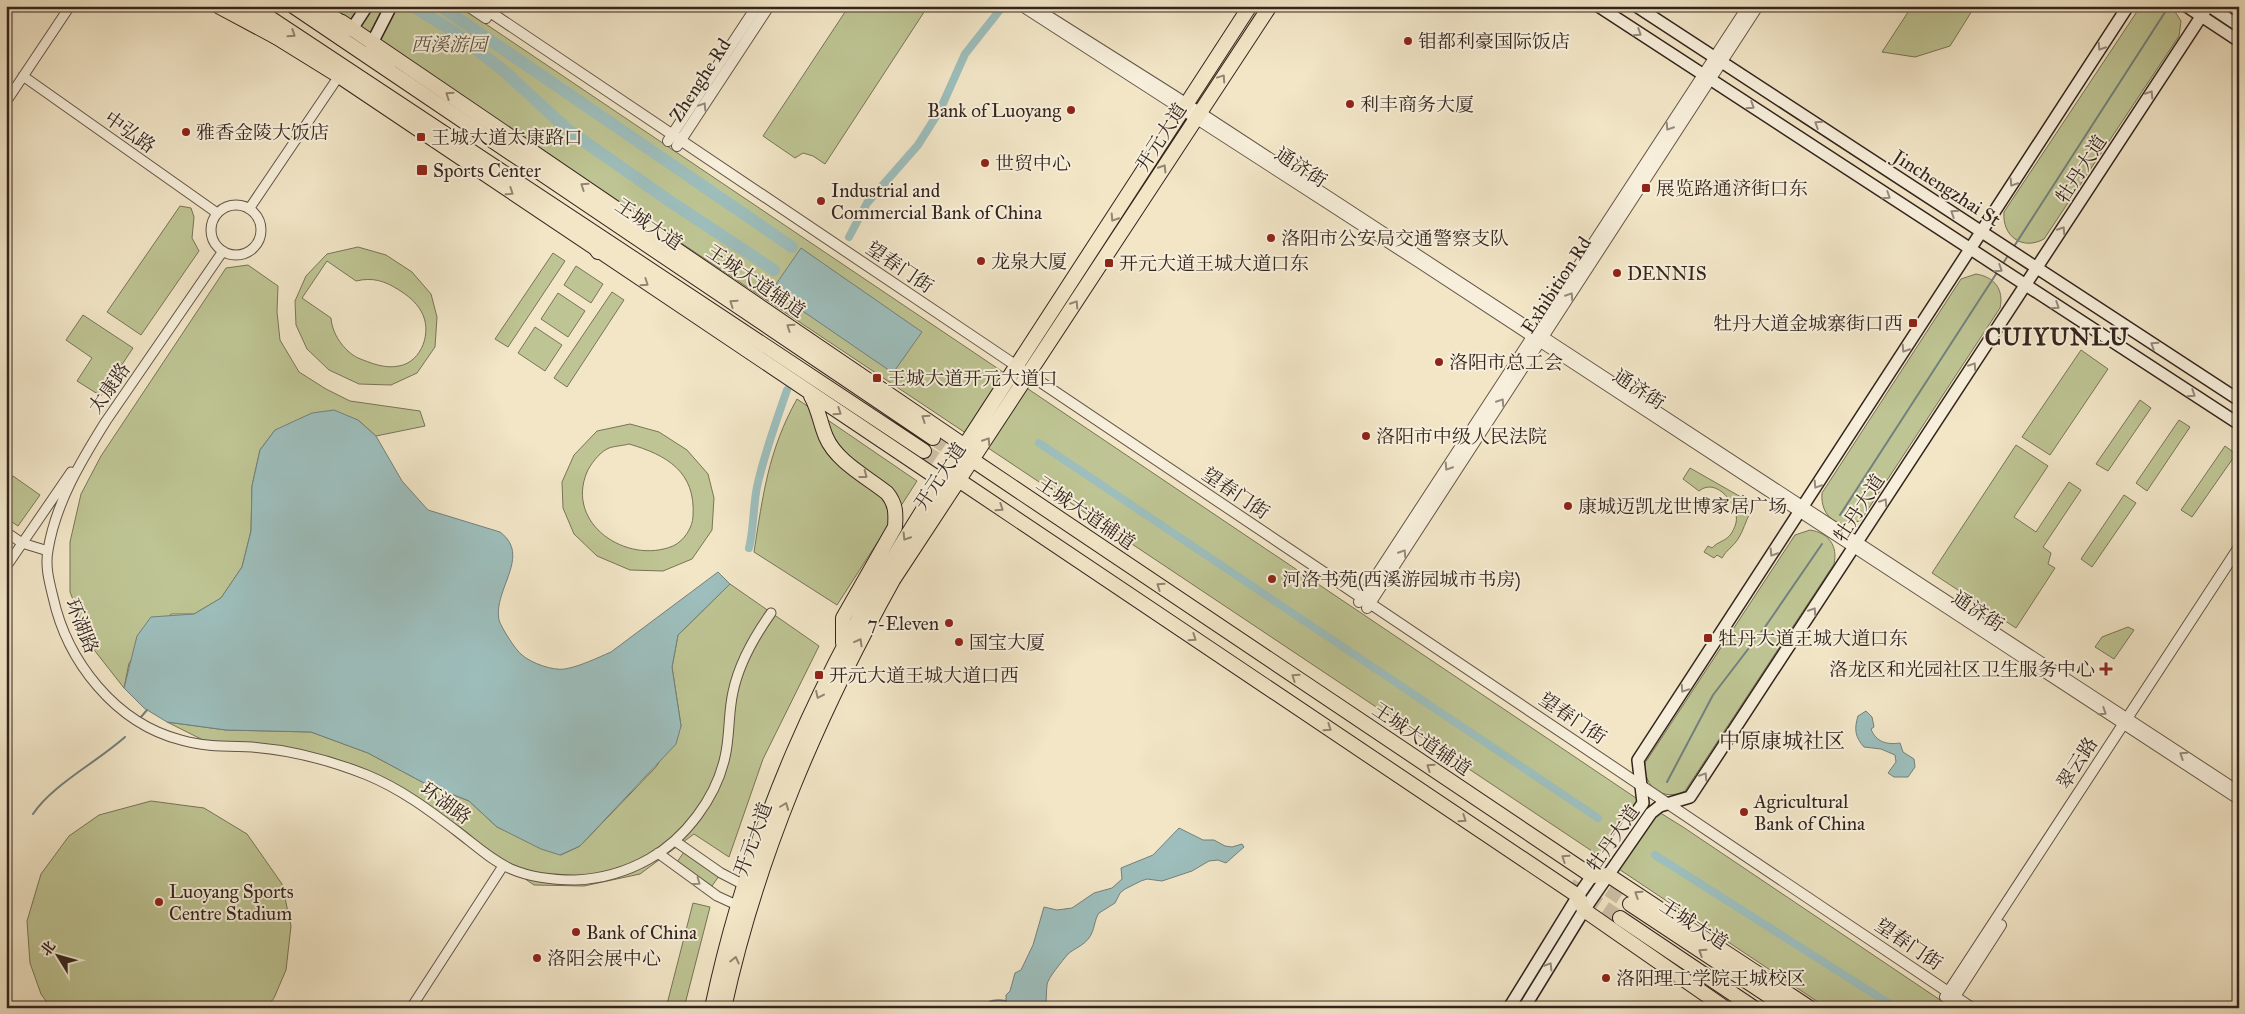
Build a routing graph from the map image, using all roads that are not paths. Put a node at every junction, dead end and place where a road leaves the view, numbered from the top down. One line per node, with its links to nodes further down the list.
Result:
1 (70, 6): 35 (street)
2 (218, 6): 29 (main road)
3 (231, 6): 29 (main road)
4 (240, 6): 29 (main road)
5 (252, 6): 33 (main road, one-way to 33)
6 (293, 6): 28 (main road)
7 (316, 6): 28 (main road)
8 (322, 6): 28 (main road)
9 (391, 6): 31 (main road)
10 (468, 6): 40 (street, 望春门街)
11 (480, 6): 40 (street, 望春门街)
12 (757, 6): 40 (street, Zhenghe Rd)
13 (768, 6): 40 (street, Zhenghe Rd, one-way to 13)
14 (1022, 6): 38 (street, 通济街)
15 (1033, 6): 38 (street, 通济街)
16 (1250, 6): 38 (main road, 开元大道)
17 (1270, 6): 39 (main road, 开元大道, one-way to 17)
18 (1598, 6): 36 (main road, Jinchengzhai St, one-way to 36)
19 (1636, 6): 32 (main road, Jinchengzhai St)
20 (1748, 6): 32 (street, Exhibition Rd)
21 (1758, 6): 32 (street, Exhibition Rd)
22 (2128, 6): 46 (main road, 牡丹大道, one-way to 46)
23 (2208, 6): 26 (main road, 牡丹大道); 27 (main road)
24 (366, 7): 28 (main road)
25 (2187, 7): 26 (main road)
26 (2201, 16): 30 (main road); 50 (main road, 牡丹大道, one-way to 26)
27 (2239, 26)
28 (348, 35): 31 (main road, 王城大道辅道); 34 (main road, 王城大道)
29 (276, 37): 33 (main road)
30 (2239, 41)
31 (372, 43): 34 (main road); 44 (main road, 王城大道辅道, one-way to 31)
32 (1719, 59): 36 (street, Exhibition Rd); 46 (main road, Jinchengzhai St, one-way to 32)
33 (342, 73): 42 (street); 45 (main road, 王城大道); 49 (main road, one-way to 49)
34 (393, 74): 41 (main road, 王城大道)
35 (23, 76): 37 (street); 43 (street, 中弘路)
36 (1707, 77): 47 (main road, Jinchengzhai St, one-way to 47); 52 (street, Exhibition Rd)
37 (6, 102)
38 (1184, 106): 39 (street, 通济街); 53 (main road, 开元大道, one-way to 53)
39 (1197, 115): 52 (street, 通济街); 53 (main road, 开元大道, one-way to 39)
40 (674, 141): 53 (street, 望春门街)
41 (592, 208): 44 (main road); 58 (main road, 王城大道, one-way to 41)
42 (249, 209): 43 (street); 48 (street)
43 (217, 213): 48 (street)
44 (624, 214): 59 (main road, 王城大道辅道, one-way to 44)
45 (581, 225): 49 (main road); 60 (main road, 王城大道)
46 (1982, 231): 47 (main road, 牡丹大道); 50 (main road, Jinchengzhai St)
47 (1970, 250): 51 (main road, Jinchengzhai St, one-way to 51); 64 (main road, 牡丹大道, one-way to 64)
48 (223, 251): 56 (street, 太康路)
49 (598, 252): 54 (main road, one-way to 54)
50 (2037, 268): 51 (main road, 牡丹大道); 55 (main road, Jinchengzhai St, one-way to 50)
51 (2025, 286): 57 (main road, one-way to 57); 67 (main road, 牡丹大道, one-way to 51)
52 (1537, 337): 64 (street, 通济街); 72 (street, Exhibition Rd)
53 (1022, 374): 59 (main road, 开元大道); 61 (main road, 开元大道, one-way to 53); 72 (street, 望春门街)
54 (810, 393): 62 (main road, one-way to 62); 74 (main road, one-way to 74)
55 (2239, 400)
56 (106, 421): 66 (street, 太康路); 69 (street, 环湖路)
57 (2239, 424)
58 (933, 438)
59 (965, 446): 61 (main road, 王城大道辅道); 62 (main road, 开元大道)
60 (924, 451)
61 (974, 461): 63 (main road, 开元大道); 84 (main road, 王城大道辅道, one-way to 61)
62 (942, 481): 63 (main road); 74 (main road, 开元大道, one-way to 74)
63 (960, 481): 85 (main road, 开元大道, one-way to 63); 86 (main road, one-way to 86)
64 (1801, 509): 67 (street, 通济街); 76 (main road, 牡丹大道, one-way to 76)
65 (6, 532): 66 (street)
66 (22, 543): 69 (street); 71 (street, 太康路)
67 (1855, 546): 75 (street, 通济街); 79 (main road, 牡丹大道, one-way to 67)
68 (2239, 548): 75 (street, 翠云路)
69 (48, 551): 82 (street, 环湖路)
70 (2239, 559): 75 (street, 翠云路)
71 (6, 567)
72 (1365, 603): 76 (street, 望春门街)
73 (771, 613): 80 (street, 环湖路)
74 (843, 645): 85 (main road, 开元大道, one-way to 85)
75 (2128, 723): 77 (street, 通济街, one-way to 75); 78 (street, 通济街); 91 (street, 翠云路)
76 (1642, 790): 79 (street, 望春门街); 84 (main road, 牡丹大道)
77 (2239, 791)
78 (2239, 800)
79 (1664, 805): 83 (main road, 牡丹大道); 91 (street, 望春门街)
80 (675, 840): 81 (street, 环湖路); 85 (street)
81 (658, 853): 82 (street, 环湖路); 88 (street, one-way to 88)
82 (503, 866): 92 (street)
83 (1608, 875): 84 (main road); 89 (main road, 牡丹大道); 100 (main road, one-way to 83)
84 (1592, 876): 86 (main road, 牡丹大道)
85 (750, 887): 88 (main road, 开元大道)
86 (1578, 896): 89 (main road); 95 (main road, 牡丹大道)
87 (1630, 904): 99 (main road, 王城大道, one-way to 87)
88 (743, 908): 93 (main road, 开元大道); 94 (main road, 开元大道, one-way to 88)
89 (1584, 910): 96 (main road, 牡丹大道, one-way to 89); 97 (main road)
90 (1620, 918): 98 (main road, 王城大道)
91 (1952, 999): 101 (street, 望春门街)
92 (412, 1008)
93 (712, 1008)
94 (724, 1008)
95 (1509, 1008)
96 (1524, 1008)
97 (1725, 1008)
98 (1754, 1008)
99 (1787, 1008)
100 (1810, 1008)
101 (1972, 1008)

